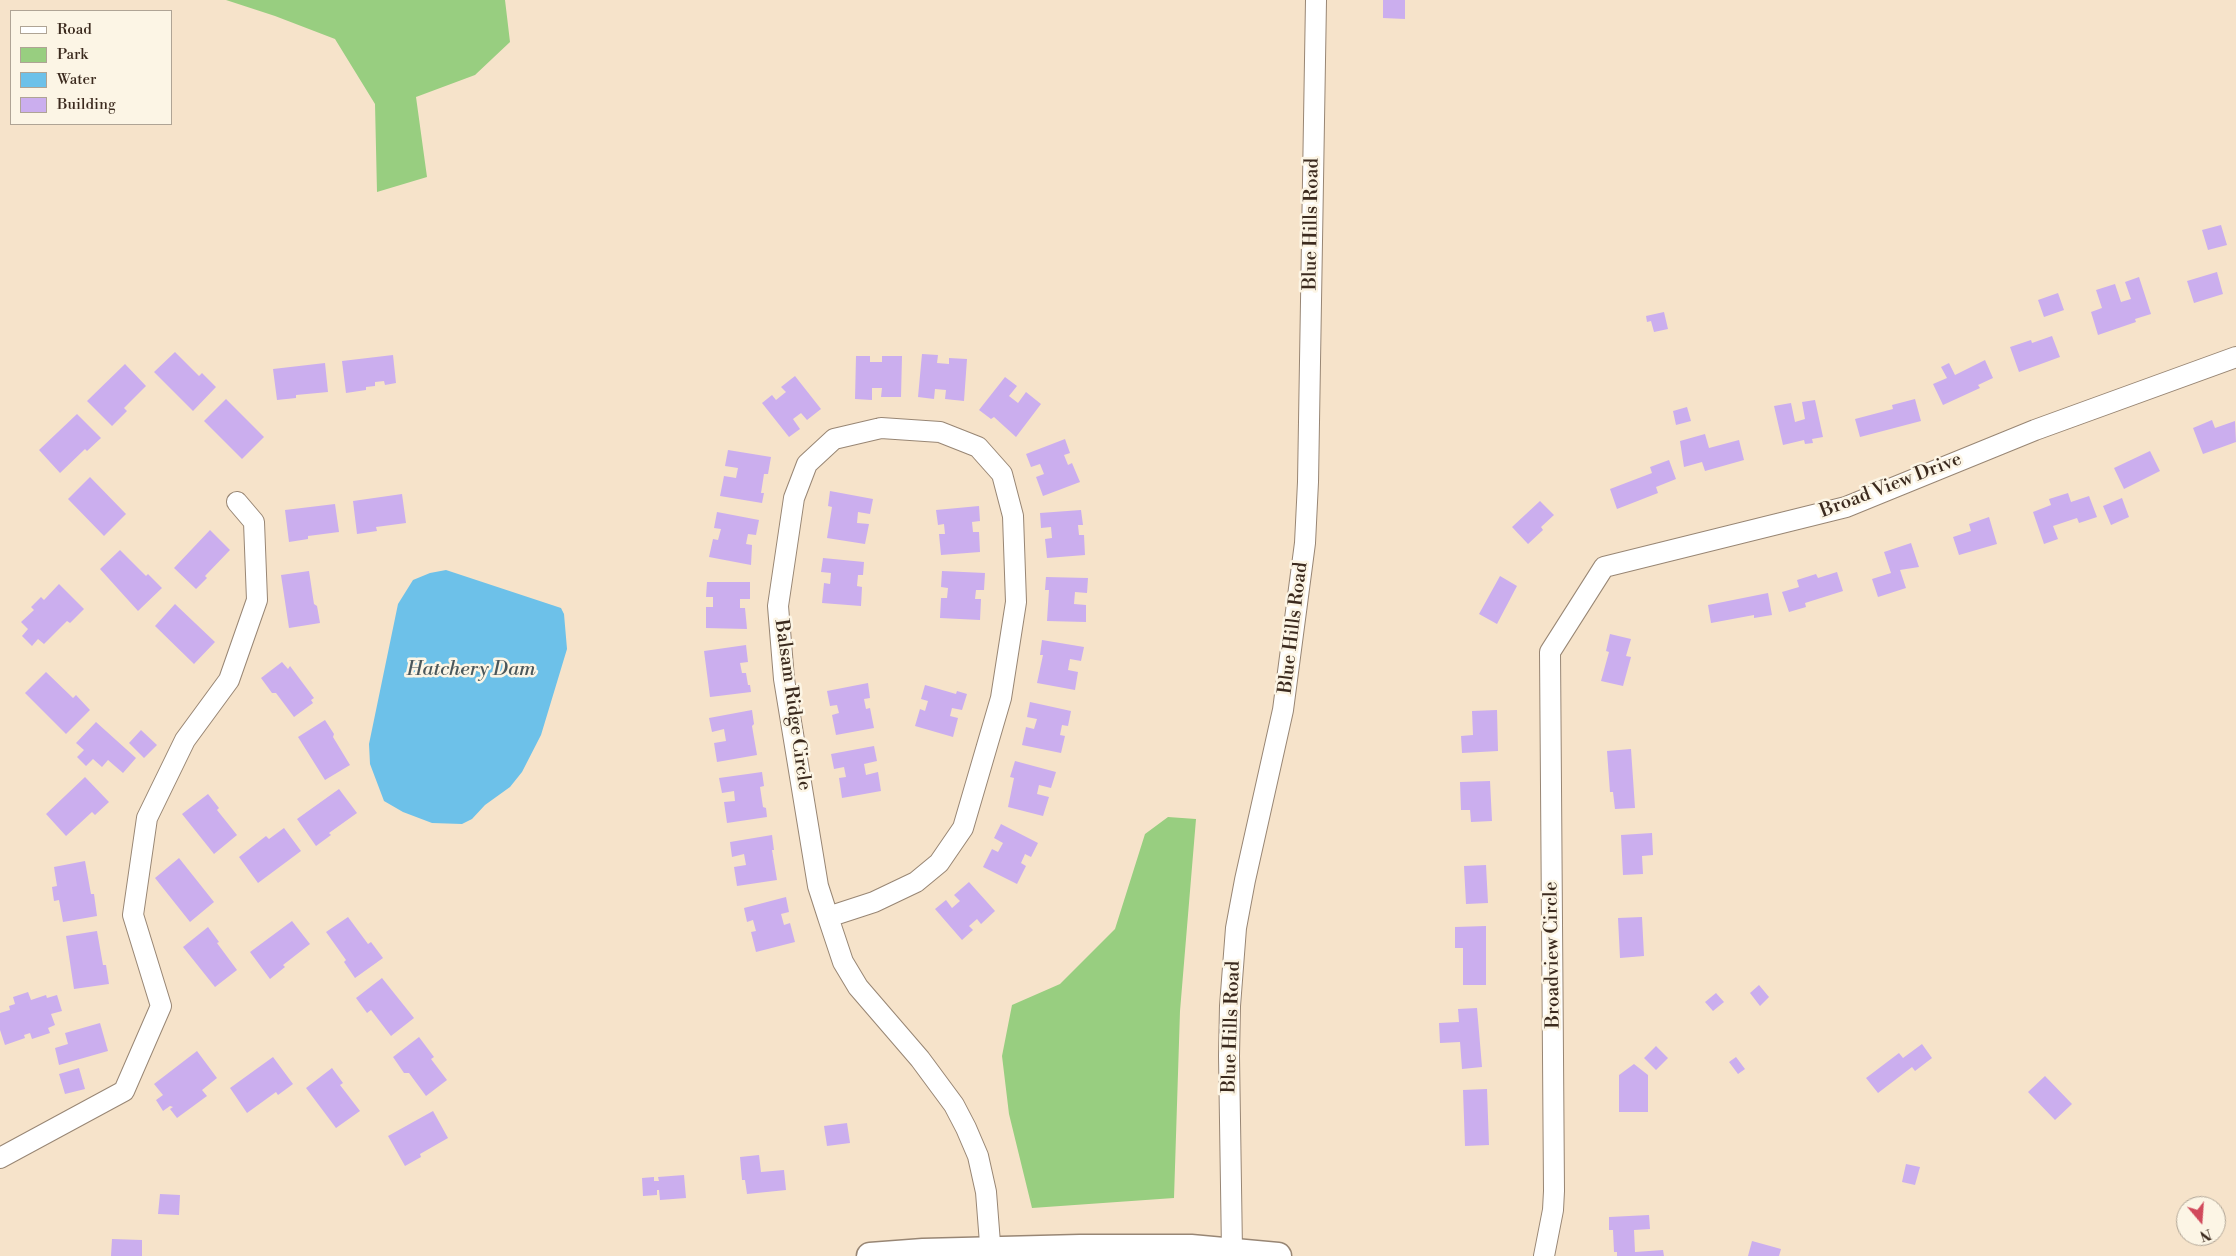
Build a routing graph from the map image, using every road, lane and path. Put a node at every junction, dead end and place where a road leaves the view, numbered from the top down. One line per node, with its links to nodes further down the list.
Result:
1 (1316, 0): 7 (street, Blue Hills Road)
2 (2236, 357): 4 (street, Broad View Drive)
3 (237, 502): 6 (street)
4 (1550, 652): 11 (street, Broadview Circle)
5 (828, 917): 5 (street, Balsam Ridge Circle); 8 (street, Balsam Ridge Circle)
6 (0, 1158)
7 (1232, 1251): 8 (street); 10 (street)
8 (991, 1253): 9 (street)
9 (870, 1256)
10 (1278, 1256)
11 (1544, 1256)

